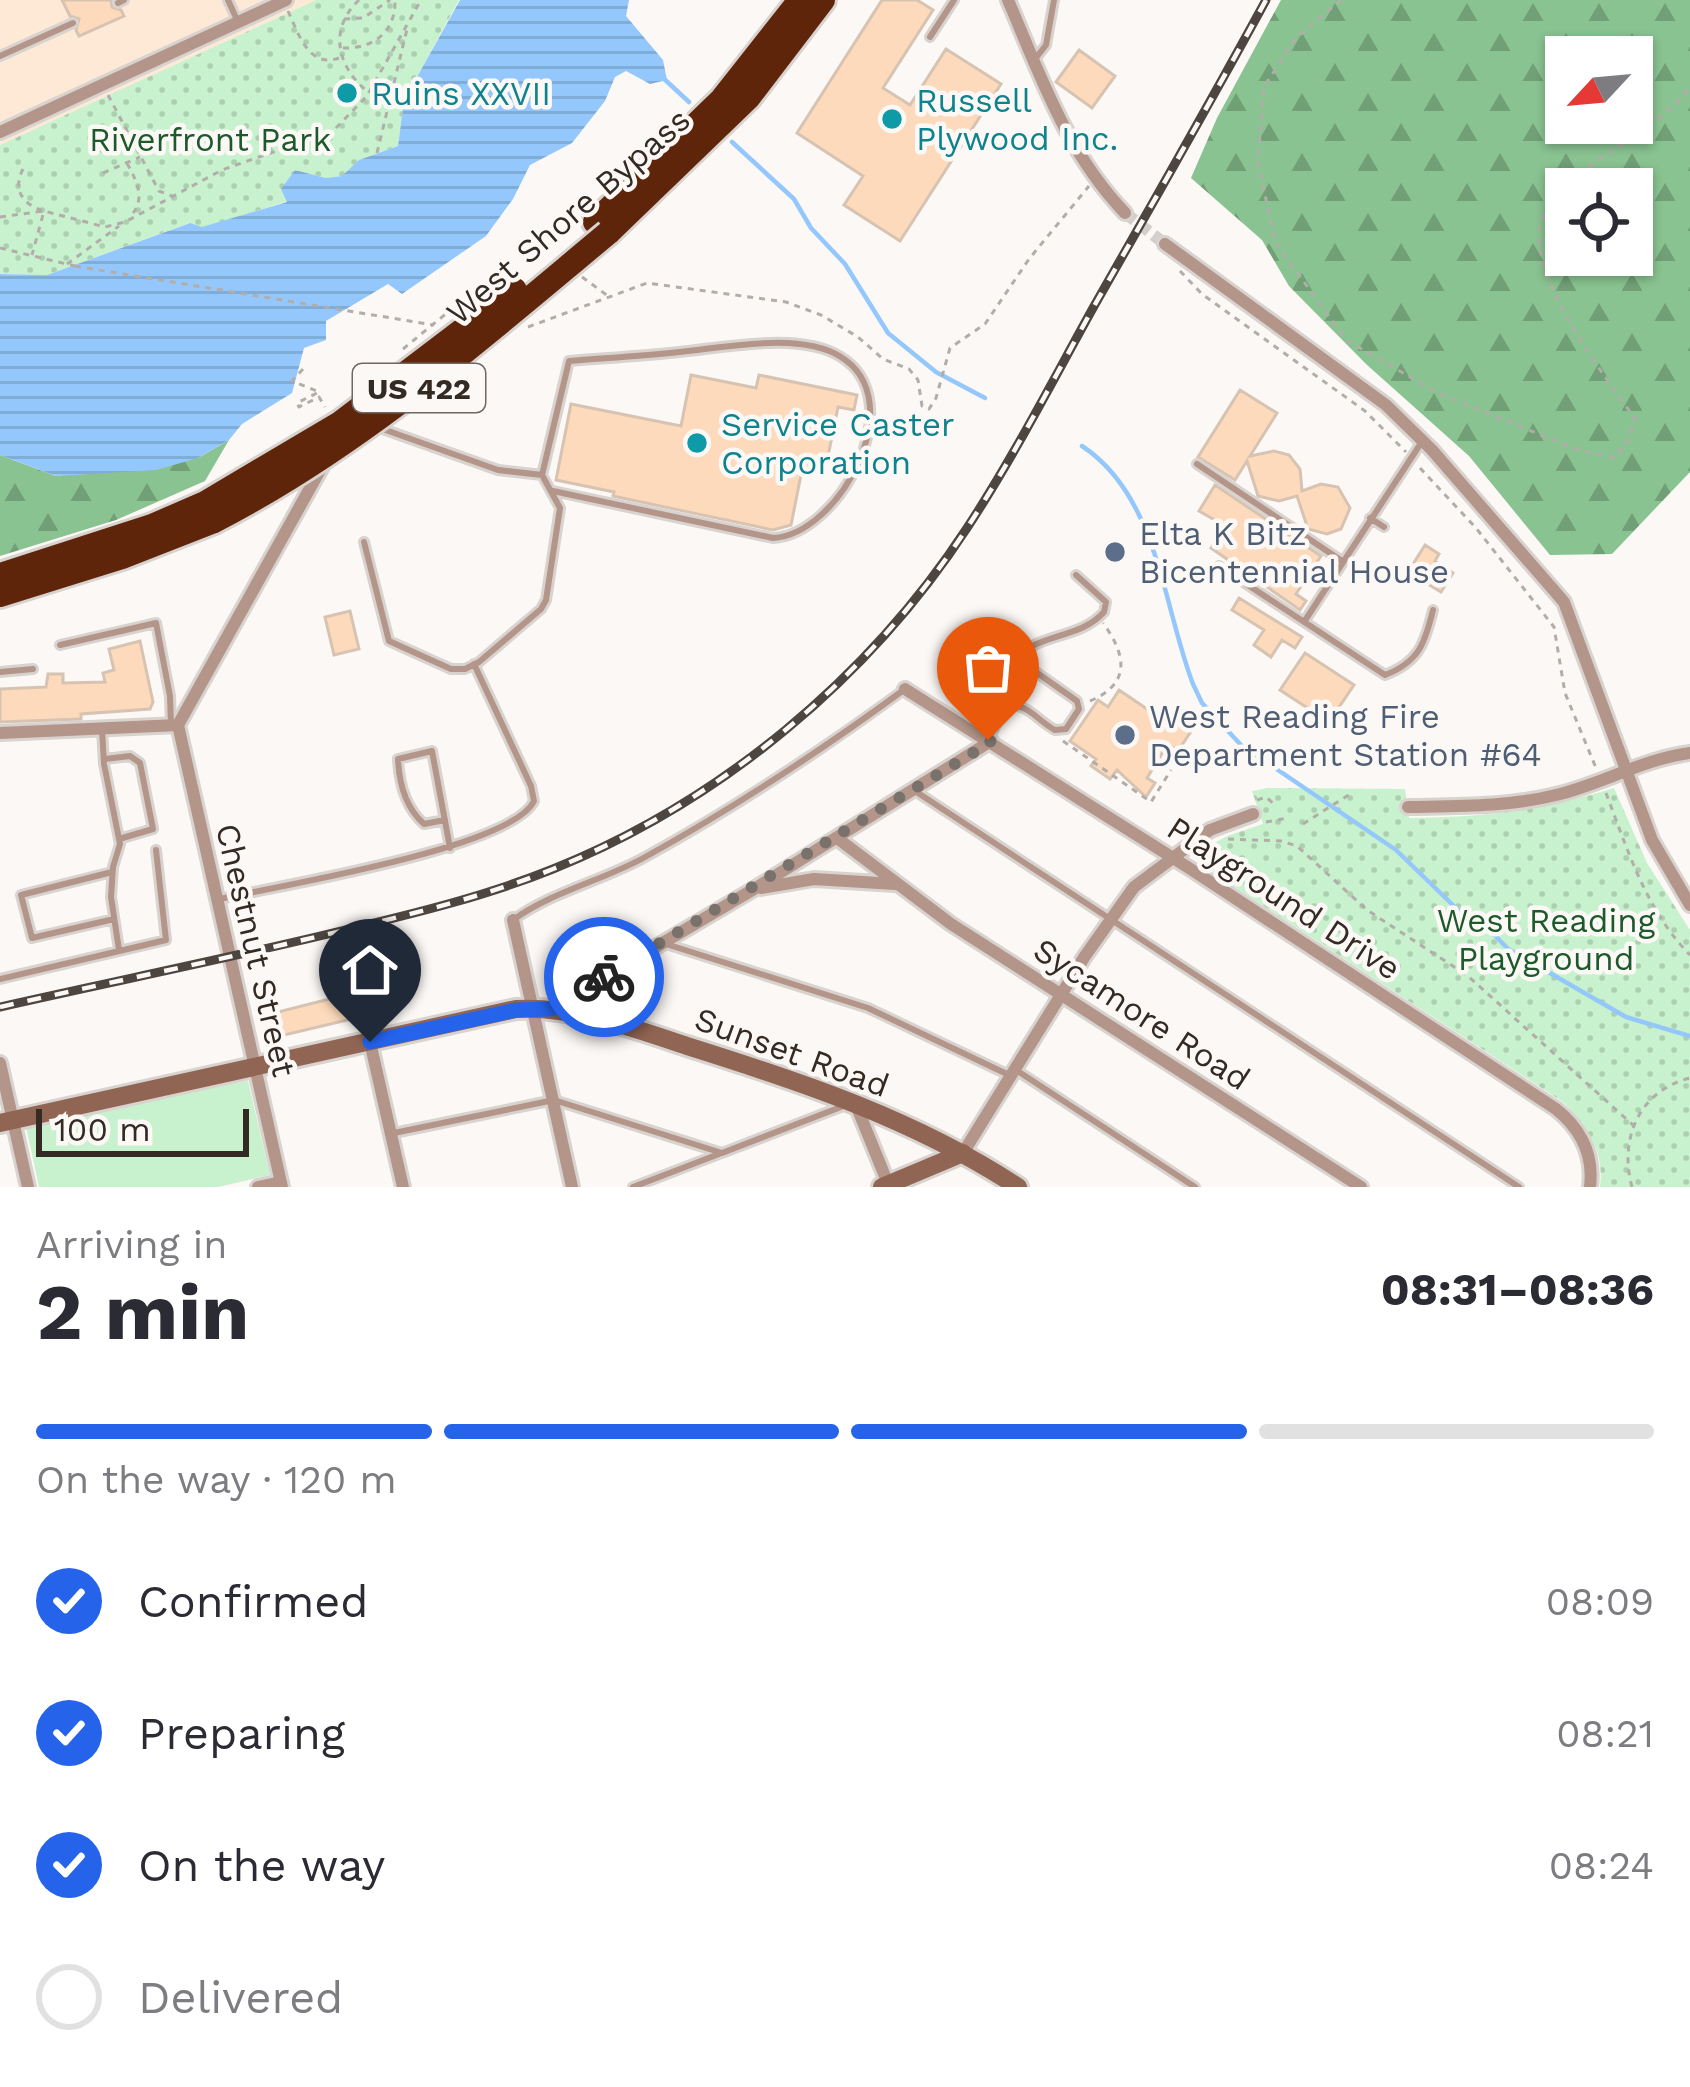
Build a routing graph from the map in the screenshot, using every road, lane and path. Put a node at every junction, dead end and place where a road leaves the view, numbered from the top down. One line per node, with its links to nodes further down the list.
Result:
1 (227, 0): 14 (lane)
2 (359, 0): 13 (path)
3 (393, 0): 13 (path); 17 (path)
4 (421, 0): 12 (path)
5 (800, 0): 36 (highway, West Shore Bypass / US 422)
6 (823, 0): 36 (highway, West Shore Bypass / US 422)
7 (954, 0): 16 (lane)
8 (1008, 0): 20 (street)
9 (1054, 0): 20 (lane)
10 (1341, 0): 43 (path)
11 (285, 1): 14 (street); 19 (path)
12 (409, 18): 23 (path); 25 (path)
13 (344, 19): 17 (path)
14 (238, 22): 21 (street)
15 (73, 23): 18 (lane)
16 (930, 37)
17 (340, 48): 19 (path)
18 (0, 56)
19 (341, 57): 23 (path)
20 (1033, 61): 30 (street)
21 (103, 86): 24 (street); 26 (path)
22 (1690, 86): 43 (path)
23 (369, 93): 31 (path)
24 (0, 133)
25 (377, 153)
26 (142, 156): 27 (path); 31 (path)
27 (127, 163): 29 (path); 35 (path)
28 (23, 169): 32 (path)
29 (103, 173)
30 (1094, 180): 33 (street); 42 (path)
31 (173, 196): 35 (path)
32 (44, 211): 34 (path); 35 (path); 39 (path)
33 (1125, 213)
34 (0, 217)
35 (125, 222): 40 (path)
36 (602, 228): 55 (highway, West Shore Bypass / US 422, bridge)
37 (1165, 244): 44 (street); 50 (path)
38 (0, 248): 39 (path)
39 (32, 255): 40 (path)
40 (67, 264): 41 (path, bridge)
41 (436, 325)
42 (514, 332)
43 (1346, 340): 44 (path)
44 (1329, 363): 49 (street)
45 (303, 370): 46 (path)
46 (326, 408)
47 (303, 424): 51 (lane)
48 (342, 434): 51 (street); 53 (lane)
49 (1423, 440): 50 (lane); 85 (street)
50 (1411, 457): 56 (lane); 86 (path)
51 (326, 460): 77 (street)
52 (1197, 464): 60 (lane)
53 (542, 475): 54 (lane); 54 (lane)
54 (554, 490): 71 (lane)
55 (210, 512): 59 (highway, West Shore Bypass / US 422); 62 (highway, West Shore Bypass / US 422)
56 (1370, 518): 57 (lane); 60 (lane)
57 (1384, 527)
58 (364, 542): 71 (lane)
59 (122, 557): 64 (highway, West Shore Bypass / US 422); 65 (highway)
60 (1342, 561): 68 (lane)
61 (1219, 566): 68 (lane)
62 (0, 574)
63 (1076, 575): 67 (lane)
64 (0, 595)
65 (0, 606)
66 (1433, 610): 68 (lane)
67 (1099, 618): 70 (lane); 75 (path)
68 (1304, 622)
69 (61, 645): 77 (lane)
70 (1016, 658): 75 (lane); 76 (lane)
71 (474, 664): 98 (lane)
72 (33, 669): 73 (lane)
73 (0, 672)
74 (904, 689): 81 (street, Playground Drive); 108 (lane)
75 (1077, 700): 79 (lane)
76 (1004, 707): 79 (lane); 81 (lane)
77 (175, 725): 78 (street); 104 (street, Chestnut Street)
78 (102, 728): 80 (street); 83 (lane)
79 (1055, 730): 84 (path)
80 (0, 733)
81 (989, 741): 87 (street); 100 (street, Playground Drive)
82 (1690, 753): 85 (street)
83 (104, 759): 95 (lane); 95 (lane)
84 (1171, 770)
85 (1624, 772): 86 (street); 105 (street)
86 (1602, 780): 90 (street); 111 (path)
87 (912, 789): 96 (street); 107 (lane)
88 (1350, 794): 94 (path)
89 (1275, 805): 91 (path)
90 (1408, 807)
91 (1258, 812): 92 (path); 100 (street)
92 (1288, 818)
93 (445, 820): 93 (lane); 98 (lane)
94 (1303, 824)
95 (119, 838): 101 (lane)
96 (837, 838): 102 (street, Sycamore Road); 103 (street)
97 (1229, 839): 123 (path)
98 (450, 848): 104 (lane)
99 (156, 850): 110 (lane)
100 (1171, 857): 107 (street); 138 (street, Playground Drive)
101 (112, 872): 106 (lane); 106 (lane)
102 (895, 884): 103 (street, Sycamore Road); 113 (street, Sycamore Road)
103 (754, 889): 109 (street)
104 (217, 899): 117 (street, Chestnut Street)
105 (1690, 905)
106 (114, 919): 110 (lane)
107 (1111, 919): 113 (street); 137 (lane)
108 (513, 920): 114 (street)
109 (662, 943): 114 (street); 118 (lane)
110 (118, 950): 112 (lane)
111 (1690, 955)
112 (0, 979)
113 (1062, 993): 118 (street); 136 (street, Sycamore Road)
114 (543, 1009): 115 (street); 120 (street); 121 (street, Sunset Road)
115 (370, 1042): 117 (street); 124 (street)
116 (0, 1063): 122 (street)
117 (254, 1067): 122 (street); 127 (street, Chestnut Street)
118 (1011, 1072): 126 (street); 135 (lane)
119 (1690, 1078): 123 (path)
120 (554, 1100): 124 (lane); 125 (lane); 132 (street)
121 (854, 1103): 125 (lane); 126 (street, Sunset Road); 128 (street)
122 (6, 1122): 129 (street)
123 (1633, 1125): 139 (path)
124 (390, 1133): 131 (street)
125 (722, 1153): 133 (lane)
126 (963, 1153): 128 (street); 134 (street, Sunset Road)
127 (281, 1185): 130 (street)
128 (886, 1186)
129 (28, 1187)
130 (258, 1187)
131 (403, 1187)
132 (572, 1187)
133 (633, 1187)
134 (1018, 1187)
135 (1195, 1187)
136 (1361, 1187)
137 (1519, 1187)
138 (1590, 1187)
139 (1633, 1187)

